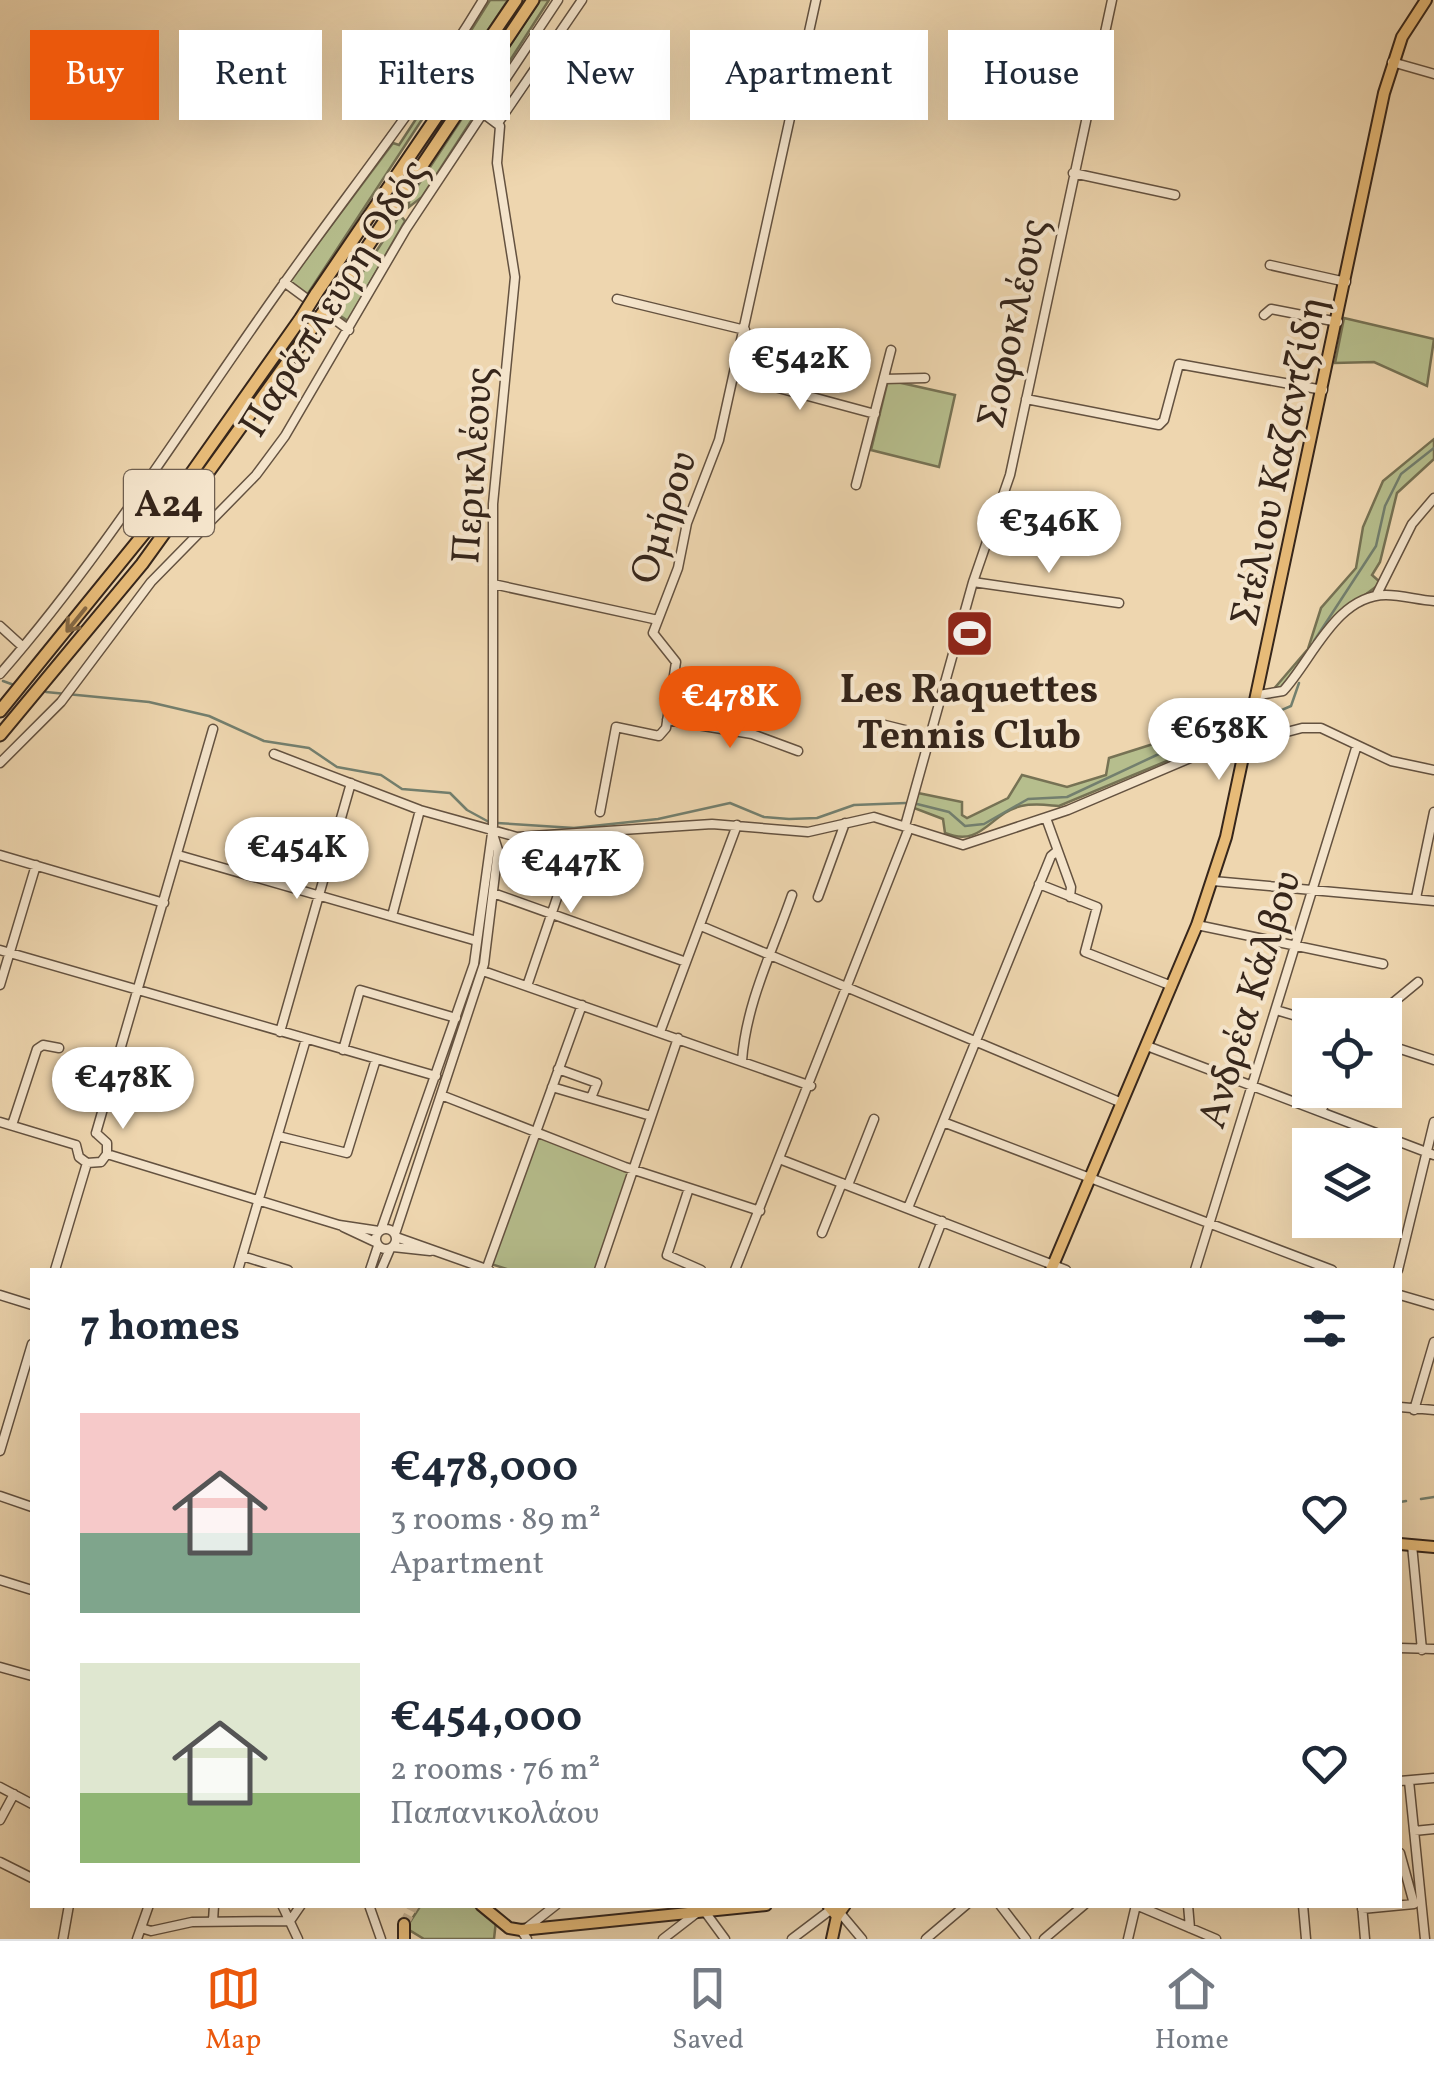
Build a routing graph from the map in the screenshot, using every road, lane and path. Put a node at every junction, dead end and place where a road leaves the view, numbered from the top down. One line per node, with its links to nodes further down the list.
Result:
1 (483, 0): 9 (street, Παράπλευρη Οδός)
2 (514, 0): 10 (highway, Α24)
3 (533, 0): 21 (highway, Α24)
4 (558, 0): 12 (street, Παράπλευρη Οδός)
5 (582, 0): 18 (street)
6 (816, 0): 30 (street, Ομήρου)
7 (1112, 0): 19 (street, Σοφοκλέους)
8 (1426, 0): 11 (main road, Στέλιου Καζαντζίδη)
9 (464, 30)
10 (496, 30)
11 (1392, 62): 13 (street); 25 (main road, Στέλιου Καζαντζίδη)
12 (510, 74)
13 (1434, 74)
14 (402, 120): 24 (street, Παράπλευρη Οδός)
15 (434, 120): 42 (highway, Α24, bridge)
16 (480, 120): 22 (street, Παράπλευρη Οδός)
17 (494, 120): 18 (street)
18 (498, 122): 43 (street, Περικλέους)
19 (1073, 172): 20 (street); 36 (street, Σοφοκλέους)
20 (1175, 194)
21 (396, 203): 22 (street); 56 (highway, Α24, bridge)
22 (414, 216): 29 (street, Παράπλευρη Οδός)
23 (1270, 265): 25 (street)
24 (284, 282): 29 (street); 40 (street, Παράπλευρη Οδός)
25 (1346, 282): 28 (main road, Στέλιου Καζαντζίδη)
26 (617, 299): 30 (street)
27 (1264, 315): 28 (street)
28 (1338, 322): 35 (main road, Στέλιου Καζαντζίδη)
29 (349, 330): 62 (street, Παράπλευρη Οδός)
30 (745, 330): 32 (street, Ομήρου)
31 (891, 350): 34 (street)
32 (734, 376): 37 (street); 47 (street, Ομήρου)
33 (925, 378): 34 (street)
34 (884, 379): 37 (street)
35 (1323, 390): 36 (street); 51 (main road, Στέλιου Καζαντζίδη)
36 (1026, 399): 41 (street, Σοφοκλέους)
37 (876, 414): 38 (street)
38 (856, 485)
39 (1434, 498): 44 (street)
40 (85, 568): 42 (street); 49 (street, Παράπλευρη Οδός)
41 (973, 582): 46 (street); 57 (street, Σοφοκλέους)
42 (105, 584): 52 (highway, Α24, one-way to 52)
43 (493, 584): 47 (street); 72 (street, Περικλέους)
44 (1374, 597): 45 (street); 51 (street)
45 (1434, 601)
46 (1119, 603)
47 (658, 620): 53 (street, Ομήρου)
48 (0, 626): 49 (street)
49 (23, 648): 50 (street, Παράπλευρη Οδός)
50 (0, 674)
51 (1259, 694): 58 (main road, Στέλιου Καζαντζίδη)
52 (0, 712)
53 (667, 720): 60 (street); 66 (street)
54 (877, 723): 57 (street)
55 (214, 730): 76 (street)
56 (0, 735)
57 (928, 736): 71 (street, Σοφοκλέους)
58 (1250, 739): 59 (street); 68 (street); 78 (main road, Στέλιου Καζαντζίδη)
59 (1357, 745): 63 (street); 80 (street, Ανδρέα Κάλβου)
60 (798, 751)
61 (274, 754): 64 (street)
62 (0, 764)
63 (1434, 770)
64 (351, 783): 65 (street); 82 (street)
65 (420, 810): 72 (street); 90 (street)
66 (600, 812)
67 (1434, 812): 86 (street)
68 (1046, 818): 71 (street); 74 (street)
69 (846, 823): 70 (street); 71 (street); 84 (street)
70 (737, 825): 73 (street); 92 (street)
71 (907, 827): 104 (street, Σοφοκλέους)
72 (492, 828): 73 (street); 81 (street); 93 (street)
73 (578, 836): 89 (street)
74 (1057, 851): 79 (street); 85 (street)
75 (0, 855): 77 (street)
76 (178, 856): 82 (street); 88 (street)
77 (36, 865): 88 (street); 95 (street)
78 (1213, 881): 80 (street); 91 (main road, Στέλιου Καζαντζίδη)
79 (1039, 884): 85 (street); 115 (street)
80 (1313, 891): 86 (street); 94 (street, Ανδρέα Κάλβου)
81 (493, 893): 89 (street); 99 (street)
82 (319, 895): 90 (street); 111 (street)
83 (792, 896): 96 (street)
84 (818, 896)
85 (1070, 897): 103 (street)
86 (1416, 898): 87 (street)
87 (1434, 901)
88 (164, 903): 105 (street)
89 (552, 914): 97 (street); 102 (street)
90 (392, 916): 93 (street)
91 (1197, 925): 94 (street); 103 (main road, Στέλιου Καζαντζίδη)
92 (700, 926): 96 (street); 97 (street)
93 (477, 940): 110 (street)
94 (1296, 944): 98 (street); 108 (street, Ανδρέα Κάλβου)
95 (5, 952): 101 (street); 105 (street)
96 (771, 956): 104 (street); 122 (street)
97 (686, 962): 112 (street)
98 (1383, 964)
99 (483, 970): 102 (street); 128 (street)
100 (1418, 982): 106 (street)
101 (0, 985)
102 (527, 986): 107 (street)
103 (1172, 986): 116 (main road, Στέλιου Καζαντζίδη)
104 (848, 988): 115 (street); 125 (street, Σοφοκλέους)
105 (138, 992): 111 (street); 140 (street)
106 (1399, 998)
107 (582, 1005): 112 (street); 123 (street)
108 (1276, 1010): 109 (street); 126 (street, Ανδρέα Κάλβου)
109 (1292, 1015)
110 (456, 1018): 118 (street); 124 (street)
111 (280, 1032): 114 (street)
112 (660, 1032): 113 (street)
113 (678, 1038): 122 (street); 133 (street)
114 (306, 1040): 118 (street); 141 (street)
115 (976, 1041): 130 (street); 136 (street)
116 (1146, 1046): 126 (street); 130 (main road, Στέλιου Καζαντζίδη)
117 (59, 1048): 138 (street)
118 (343, 1050): 120 (street)
119 (1402, 1050): 121 (street)
120 (376, 1059): 124 (street); 141 (street)
121 (1434, 1060)
122 (742, 1061): 125 (street)
123 (558, 1069): 127 (street); 129 (street)
124 (436, 1076): 157 (street)
125 (810, 1086): 145 (street, Σοφοκλέους)
126 (1253, 1086): 132 (street); 155 (street, Ανδρέα Κάλβου)
127 (552, 1087): 129 (street); 139 (street)
128 (440, 1095): 139 (street); 159 (street)
129 (591, 1098): 133 (street)
130 (1122, 1103): 148 (main road, Στέλιου Καζαντζίδη)
131 (1323, 1108): 132 (street)
132 (1321, 1112): 144 (street)
133 (651, 1116): 147 (street)
134 (874, 1119): 149 (street)
135 (0, 1122): 138 (street)
136 (943, 1122): 148 (street); 152 (street)
137 (1434, 1122): 144 (street)
138 (12, 1125): 142 (street)
139 (536, 1132): 147 (street); 170 (street)
140 (96, 1133): 142 (street); 143 (street)
141 (278, 1136): 151 (street)
142 (76, 1144): 146 (street)
143 (108, 1154): 146 (street); 151 (street)
144 (1431, 1154): 179 (street)
145 (782, 1160): 149 (street); 153 (street, Σοφοκλέους)
146 (87, 1162): 164 (street)
147 (633, 1170): 150 (street); 171 (street)
148 (1090, 1177): 155 (street); 176 (main road, Στέλιου Καζαντζίδη)
149 (845, 1184): 152 (street); 158 (street)
150 (690, 1188): 153 (street); 172 (street)
151 (259, 1200): 156 (street); 163 (street)
152 (908, 1208): 154 (street)
153 (760, 1210): 173 (street, Σοφοκλέους)
154 (942, 1222): 174 (street); 175 (street)
155 (1210, 1224): 177 (street, Ανδρέα Κάλβου); 178 (street)
156 (339, 1225): 157 (street); 160 (street)
157 (380, 1231): 159 (street); 160 (street)
158 (822, 1233)
159 (395, 1236): 161 (street); 162 (street)
160 (377, 1244): 161 (street); 167 (street)
161 (391, 1248): 162 (street); 168 (street)
162 (430, 1251): 169 (street)
163 (242, 1256): 165 (street); 166 (street)
164 (56, 1268)
165 (239, 1268)
166 (281, 1268)
167 (371, 1268)
168 (382, 1268)
169 (481, 1268)
170 (488, 1268)
171 (600, 1268)
172 (696, 1268)
173 (735, 1268)
174 (924, 1268)
175 (1052, 1268)
176 (1054, 1268)
177 (1195, 1268)
178 (1327, 1268)
179 (1399, 1268)
180 (0, 1296): 182 (street)
181 (1402, 1297): 183 (street)
182 (30, 1304)
183 (1434, 1305)
184 (1434, 1342): 187 (street)
185 (30, 1351): 189 (street)
186 (1402, 1407): 187 (street)
187 (1414, 1410): 188 (street)
188 (1434, 1410)
189 (0, 1447)
190 (0, 1496): 191 (street)
191 (30, 1507)
192 (1406, 1544): 193 (main road); 198 (street)
193 (1434, 1546)
194 (0, 1580): 195 (street)
195 (30, 1589)
196 (1402, 1648): 198 (street)
197 (1434, 1649): 198 (street)
198 (1422, 1650)
199 (0, 1667): 200 (street)
200 (30, 1675)
201 (1434, 1778): 202 (street)
202 (1404, 1781): 208 (street)
203 (0, 1787): 204 (street)
204 (14, 1794): 205 (street); 206 (street)
205 (30, 1803)
206 (0, 1820)
207 (1434, 1829): 208 (street)
208 (1414, 1832): 209 (street); 214 (street)
209 (1402, 1835)
210 (1402, 1857): 214 (street)
211 (0, 1862): 212 (street)
212 (30, 1877)
213 (1402, 1884): 214 (street)
214 (1417, 1884): 215 (street); 216 (street); 261 (street)
215 (1434, 1886)
216 (1402, 1905)
217 (68, 1908): 243 (street)
218 (148, 1908): 240 (street)
219 (214, 1908): 238 (street)
220 (284, 1908): 237 (street)
221 (298, 1908): 237 (street)
222 (370, 1908): 246 (street)
223 (486, 1908): 242 (main road)
224 (552, 1908): 242 (street)
225 (689, 1908): 242 (main road)
226 (702, 1908): 249 (street)
227 (705, 1908): 250 (street)
228 (962, 1908): 254 (street)
229 (1002, 1908): 255 (street)
230 (1080, 1908): 256 (street)
231 (1135, 1908): 257 (street)
232 (1143, 1908): 241 (street)
233 (1188, 1908): 241 (street)
234 (1302, 1908): 259 (street)
235 (1362, 1908): 260 (street)
236 (836, 1910): 251 (street); 252 (main road); 253 (street)
237 (290, 1921): 238 (street); 245 (street)
238 (213, 1922): 240 (street)
239 (404, 1924): 247 (main road)
240 (141, 1928): 244 (street)
241 (1190, 1928): 258 (street)
242 (521, 1931): 248 (main road)
243 (63, 1939)
244 (138, 1939)
245 (298, 1939)
246 (381, 1939)
247 (404, 1939)
248 (501, 1939)
249 (663, 1939)
250 (725, 1939)
251 (792, 1939)
252 (832, 1939)
253 (862, 1939)
254 (926, 1939)
255 (1026, 1939)
256 (1044, 1939)
257 (1128, 1939)
258 (1216, 1939)
259 (1306, 1939)
260 (1366, 1939)
261 (1425, 1939)

